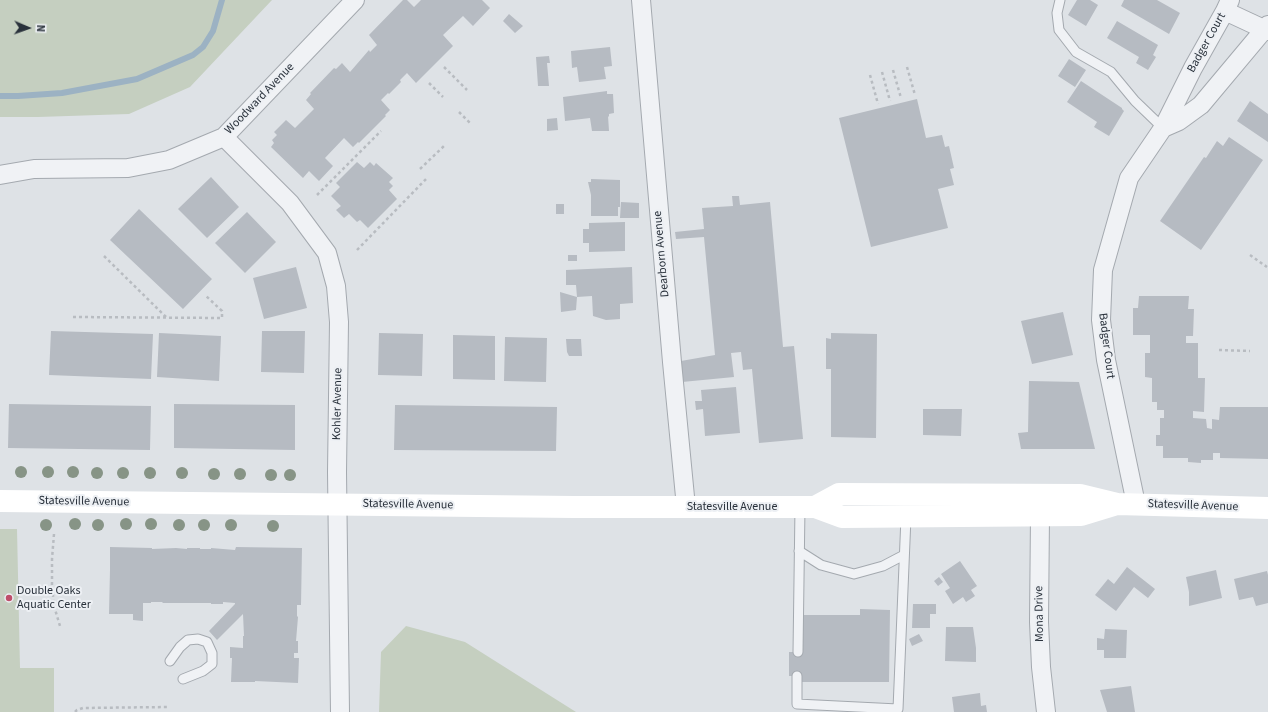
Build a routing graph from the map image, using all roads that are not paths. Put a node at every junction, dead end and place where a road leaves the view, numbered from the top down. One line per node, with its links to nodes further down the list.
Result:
1 (355, 0): 7 (street, Woodward Avenue)
2 (641, 0): 12 (street, Dearborn Avenue)
3 (1060, 0): 6 (lane)
4 (1228, 6): 5 (street); 6 (street, Badger Court)
5 (1267, 28): 6 (street)
6 (1163, 128): 11 (street, Badger Court)
7 (224, 137): 8 (street, Woodward Avenue); 10 (street, Kohler Avenue)
8 (0, 175)
9 (0, 500): 10 (main road, Statesville Avenue)
10 (338, 504): 12 (main road, Statesville Avenue); 23 (street, Kohler Avenue)
11 (1127, 504): 13 (main road, Statesville Avenue); 14 (main road, Statesville Avenue); 15 (main road, Statesville Avenue)
12 (686, 507): 13 (main road, Statesville Avenue)
13 (808, 508): 16 (main road, Statesville Avenue); 17 (lane)
14 (1268, 508)
15 (1040, 516): 16 (main road, Statesville Avenue); 24 (street, Mona Drive)
16 (906, 517): 18 (lane)
17 (799, 551): 18 (lane); 19 (lane)
18 (904, 555): 21 (lane)
19 (798, 652)
20 (170, 661): 22 (lane)
21 (797, 676)
22 (183, 679)
23 (340, 712)
24 (1046, 712)

